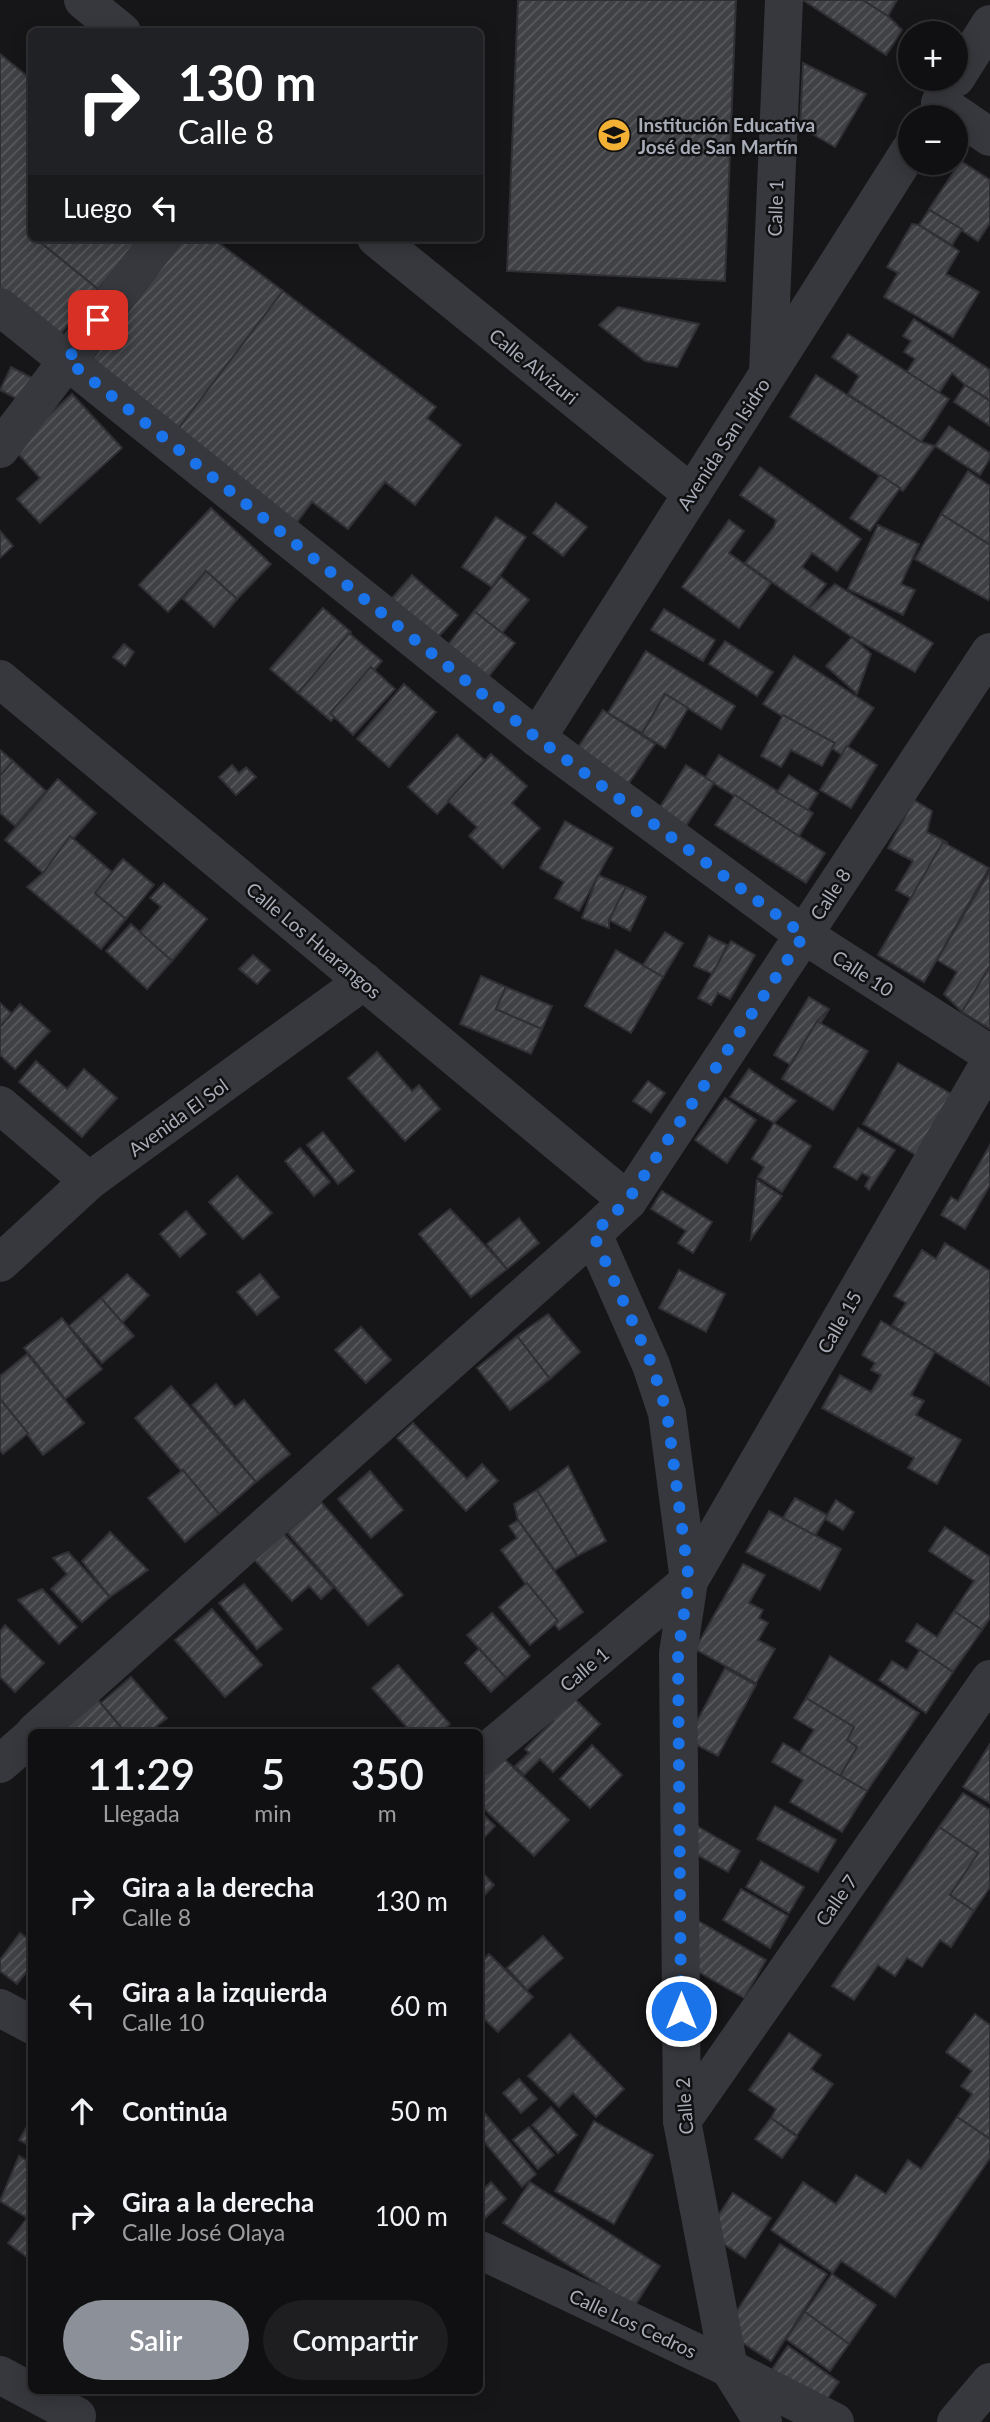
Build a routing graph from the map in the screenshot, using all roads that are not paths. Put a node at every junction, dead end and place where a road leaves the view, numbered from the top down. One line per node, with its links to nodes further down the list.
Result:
1 (83, 0): 4 (street)
2 (784, 0): 12 (street, Calle 1)
3 (990, 24): 5 (street)
4 (116, 28)
5 (945, 94): 6 (street)
6 (990, 137)
7 (898, 169): 12 (street, Avenida San Isidro)
8 (158, 242): 11 (street)
9 (381, 242): 14 (street, Calle Alvizuri)
10 (0, 306): 11 (street, Calle 10)
11 (67, 360): 13 (street); 17 (street, Calle 10)
12 (768, 374): 14 (street, Avenida San Isidro)
13 (0, 449)
14 (691, 494): 17 (street, Avenida San Isidro)
15 (990, 652): 18 (street, Calle 8)
16 (0, 679): 19 (street, Calle Los Huarangos)
17 (537, 738): 18 (street, Calle 10)
18 (804, 935): 20 (street, Calle 10); 24 (street, Calle 8)
19 (364, 981): 23 (street, Avenida El Sol); 24 (street, Calle Los Huarangos)
20 (990, 1054)
21 (990, 1062): 27 (street, Calle 15)
22 (0, 1105): 23 (street)
23 (89, 1181): 26 (street, Avenida El Sol)
24 (628, 1200): 25 (street, Calle 8)
25 (593, 1234): 27 (street, Calle 2); 29 (street, Calle 8)
26 (0, 1263)
27 (689, 1581): 31 (street, Calle 1); 35 (street, Calle 2)
28 (990, 1679): 35 (street, Calle 7)
29 (39, 1729)
30 (28, 1739): 32 (street, Calle 8)
31 (483, 1754)
32 (0, 1764)
33 (0, 2008): 34 (street)
34 (28, 2023)
35 (682, 2121): 37 (street, Calle 2)
36 (483, 2251): 37 (street, Calle Los Cedros)
37 (729, 2368): 43 (street); 44 (street)
38 (0, 2375): 40 (street)
39 (990, 2382): 45 (street)
40 (28, 2387)
41 (43, 2394): 42 (street)
42 (79, 2410)
43 (763, 2422)
44 (835, 2422)
45 (956, 2422)

